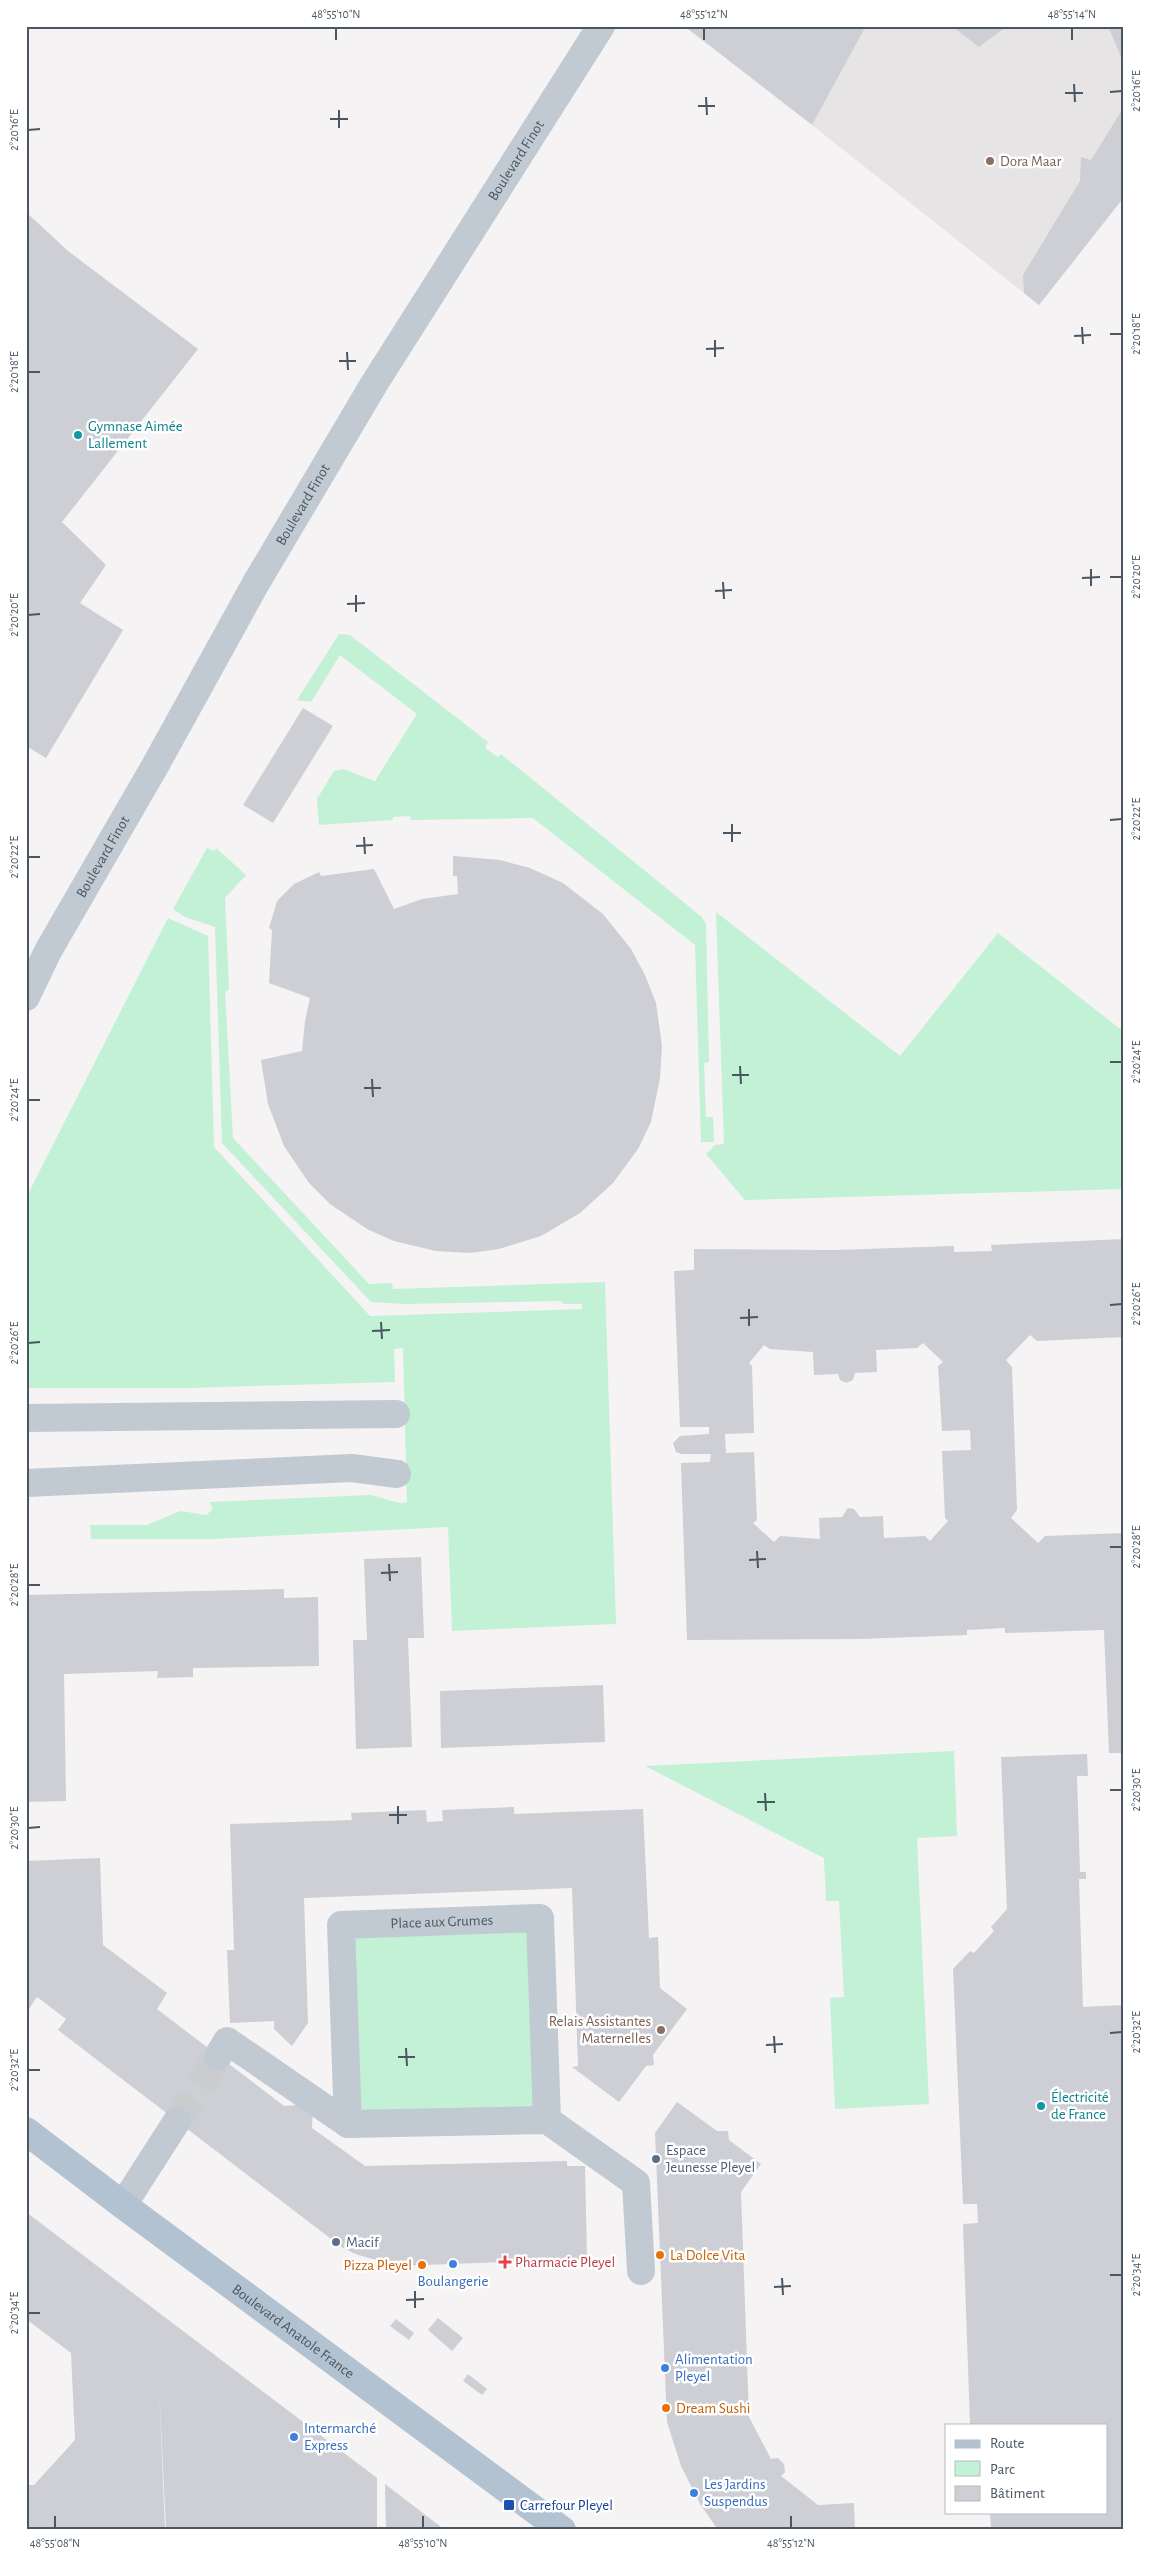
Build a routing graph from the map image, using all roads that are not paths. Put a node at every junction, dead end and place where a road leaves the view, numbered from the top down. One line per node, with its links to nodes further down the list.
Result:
1 (601, 26): 2 (street, Boulevard Finot)
2 (26, 997)
3 (396, 1414): 4 (street)
4 (26, 1418)
5 (396, 1474): 6 (street)
6 (26, 1483)
7 (218, 2056): 10 (street)
8 (547, 2120): 10 (street); 10 (street, Place aux Grumes); 13 (street)
9 (177, 2121): 12 (street)
10 (348, 2124)
11 (26, 2131): 12 (main road, Boulevard Anatole France)
12 (123, 2205): 14 (main road, Boulevard Anatole France)
13 (641, 2271)
14 (562, 2530)

